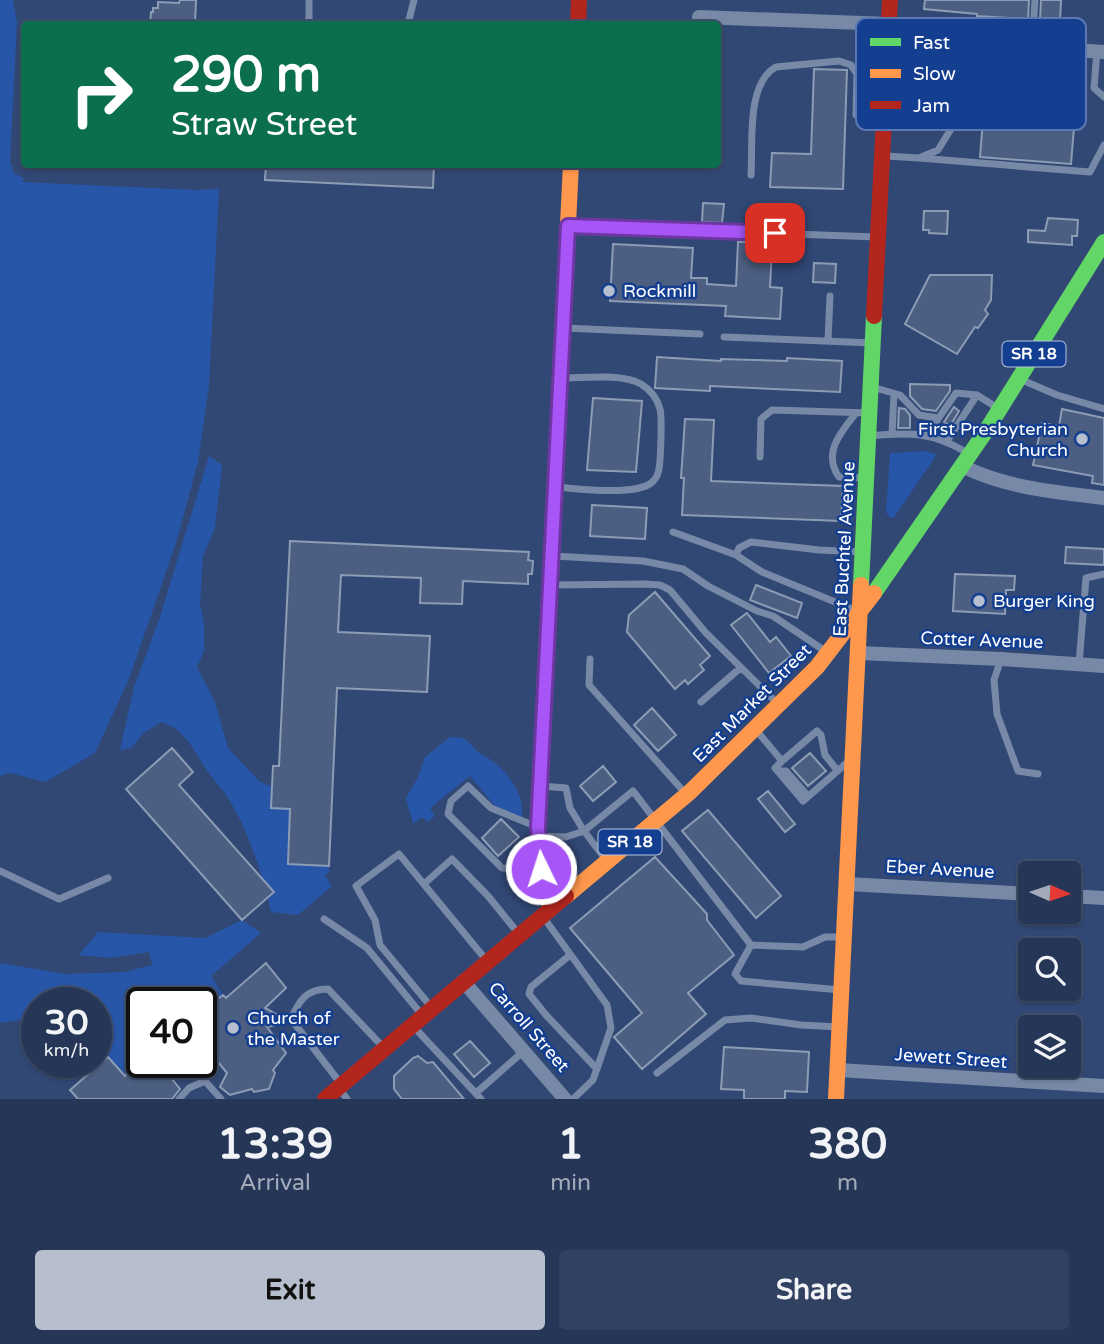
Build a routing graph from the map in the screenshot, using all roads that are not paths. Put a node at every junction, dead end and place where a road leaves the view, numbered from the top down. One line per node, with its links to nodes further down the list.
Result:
1 (309, 0): 9 (lane)
2 (414, 0): 10 (lane)
3 (579, 0): 11 (main road)
4 (890, 0): 7 (main road, East Buchtel Avenue)
5 (1035, 0): 8 (lane)
6 (699, 17): 12 (street)
7 (889, 18)
8 (1034, 18)
9 (309, 21)
10 (409, 21)
11 (578, 21)
12 (856, 29)
13 (1095, 51): 15 (lane)
14 (856, 72): 22 (lane)
15 (1104, 97)
16 (883, 130): 19 (main road, East Buchtel Avenue)
17 (951, 130): 20 (lane)
18 (1104, 145): 20 (lane)
19 (882, 156): 20 (lane); 24 (main road, East Buchtel Avenue)
20 (919, 158)
21 (571, 168): 23 (main road)
22 (751, 175)
23 (568, 226): 24 (lane); 27 (main road)
24 (877, 237): 31 (main road, East Buchtel Avenue)
25 (1102, 251): 33 (main road, East Market Street / SR 18)
26 (830, 296): 30 (lane)
27 (564, 328): 28 (lane); 32 (main road)
28 (700, 334)
29 (724, 337): 30 (lane)
30 (828, 341): 31 (lane)
31 (874, 343): 34 (main road, East Buchtel Avenue)
32 (561, 378): 48 (main road); 48 (lane)
33 (1019, 378): 37 (main road, East Market Street / SR 18); 38 (lane)
34 (872, 387): 35 (lane); 39 (main road, East Buchtel Avenue)
35 (894, 394): 40 (lane); 41 (lane)
36 (977, 395): 37 (lane); 40 (lane); 44 (lane)
37 (1000, 409): 46 (main road, East Market Street / SR 18)
38 (1104, 409)
39 (863, 413): 43 (main road, East Buchtel Avenue); 45 (lane); 47 (lane)
40 (938, 418): 42 (lane)
41 (892, 434): 42 (lane); 43 (lane)
42 (927, 435): 44 (lane)
43 (869, 436): 47 (main road, East Buchtel Avenue)
44 (947, 441): 46 (lane)
45 (760, 457)
46 (966, 460): 49 (street); 56 (main road, East Market Street / SR 18)
47 (867, 478): 51 (main road, East Buchtel Avenue)
48 (555, 487): 53 (main road)
49 (1104, 498)
50 (673, 532): 52 (lane)
51 (863, 552): 52 (lane); 56 (main road, East Buchtel Avenue)
52 (736, 555): 56 (lane)
53 (552, 556): 55 (main road); 57 (lane)
54 (1104, 574): 61 (lane)
55 (550, 585): 63 (lane); 71 (main road)
56 (860, 613): 57 (main road, East Market Street / SR 18); 58 (main road, East Buchtel Avenue)
57 (829, 653): 65 (main road, East Market Street / SR 18)
58 (858, 653): 60 (street, Cotter Avenue); 67 (main road, East Buchtel Avenue)
59 (590, 659): 72 (lane)
60 (1001, 659): 61 (street, Cotter Avenue); 70 (lane)
61 (1079, 664): 62 (street, Cotter Avenue)
62 (1104, 666)
63 (740, 668): 64 (lane); 65 (lane)
64 (701, 702)
65 (780, 706): 66 (main road, East Market Street / SR 18)
66 (755, 730): 68 (lane); 72 (main road, East Market Street / SR 18)
67 (852, 758): 69 (lane); 81 (main road, East Buchtel Avenue)
68 (782, 761): 69 (lane); 69 (lane)
69 (837, 770)
70 (1038, 774)
71 (540, 786): 74 (main road); 75 (lane)
72 (687, 794): 73 (main road, East Market Street / SR 18)
73 (654, 821): 75 (lane); 76 (main road, East Market Street / SR 18); 89 (lane)
74 (538, 831): 75 (lane); 77 (main road); 77 (lane)
75 (584, 831): 76 (lane)
76 (607, 861): 85 (main road, East Market Street / SR 18)
77 (541, 870): 85 (main road)
78 (0, 872): 79 (lane)
79 (108, 878)
80 (425, 883): 87 (lane); 91 (lane); 94 (lane)
81 (847, 884): 82 (street, Eber Avenue); 88 (main road, East Buchtel Avenue)
82 (1018, 893)
83 (1082, 897): 84 (street)
84 (1104, 898)
85 (546, 911): 87 (main road, East Market Street / SR 18); 90 (lane)
86 (324, 919): 94 (lane)
87 (518, 934): 91 (main road, East Market Street / SR 18)
88 (844, 937): 89 (lane); 93 (main road, East Buchtel Avenue)
89 (751, 945): 93 (lane)
90 (570, 955): 98 (lane); 98 (lane)
91 (486, 961): 92 (main road, East Market Street / SR 18)
92 (463, 981): 94 (main road, East Market Street / SR 18); 97 (street, Carroll Street)
93 (842, 990): 95 (main road, East Buchtel Avenue)
94 (422, 1017): 96 (main road, East Market Street / SR 18); 103 (lane)
95 (840, 1027): 99 (main road, East Buchtel Avenue); 100 (lane)
96 (385, 1048): 102 (main road, East Market Street / SR 18); 102 (lane)
97 (525, 1050): 103 (lane); 107 (street, Carroll Street)
98 (597, 1069): 108 (lane)
99 (838, 1070): 101 (street, Jewett Street); 109 (main road, East Buchtel Avenue)
100 (657, 1073)
101 (1104, 1086)
102 (343, 1091): 106 (main road, East Market Street / SR 18)
103 (478, 1096)
104 (179, 1099): 105 (lane)
105 (221, 1099)
106 (325, 1099)
107 (564, 1099)
108 (573, 1099)
109 (836, 1099)

